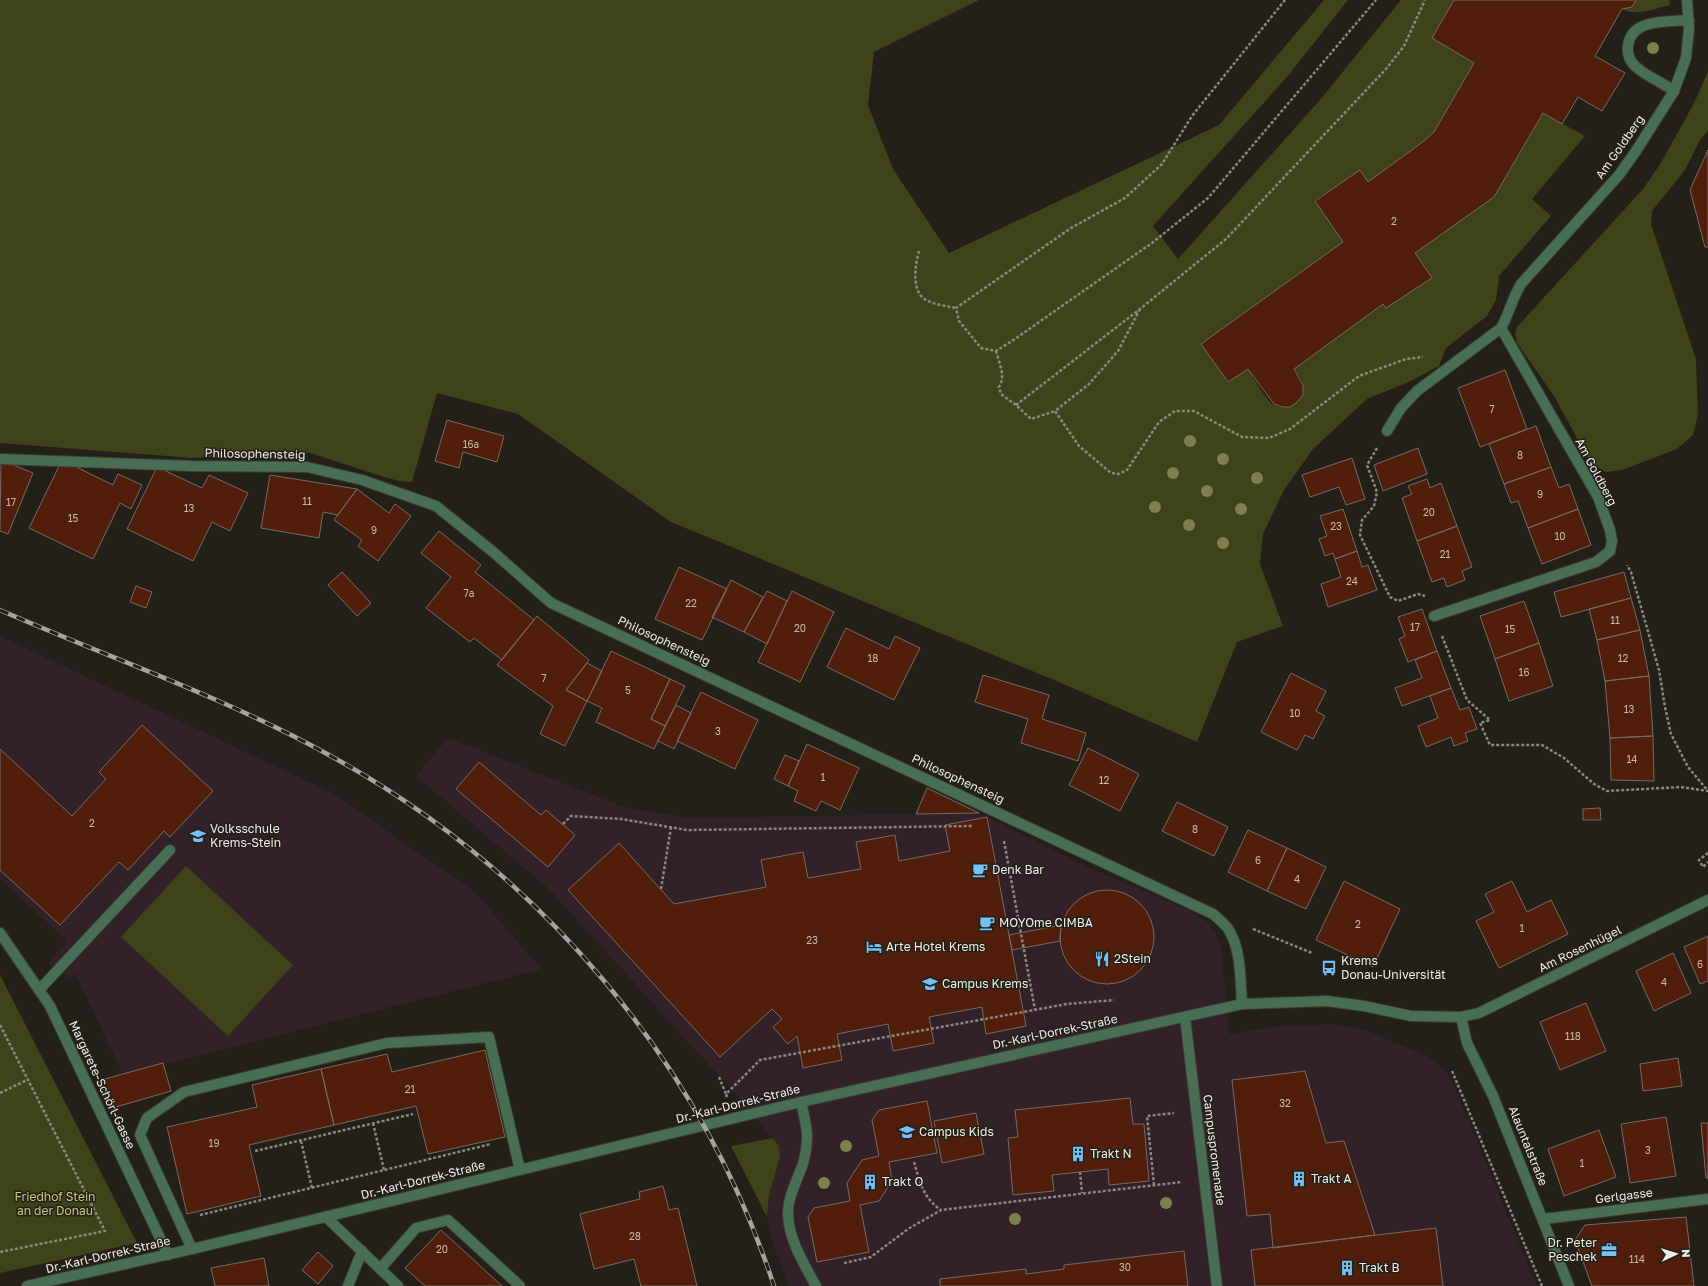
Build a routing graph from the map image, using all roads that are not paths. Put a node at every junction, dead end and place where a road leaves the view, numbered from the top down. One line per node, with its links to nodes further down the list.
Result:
1 (1687, 0): 2 (street, Am Goldberg)
2 (1689, 20): 3 (street, Am Goldberg); 3 (street)
3 (1674, 90): 4 (street, Am Goldberg)
4 (1501, 328): 5 (street, Am Goldberg); 7 (street, Am Goldberg)
5 (1387, 431)
6 (0, 458): 12 (street, Philosophensteig)
7 (1434, 616)
8 (170, 850): 11 (street)
9 (1708, 900): 14 (street, Am Rosenhügel)
10 (0, 933): 11 (street, Margarete-Schörl-Gasse)
11 (38, 990): 22 (street, Margarete-Schörl-Gasse)
12 (1242, 1004): 13 (street, Dr.-Karl-Dorrek-Straße); 14 (street, Dr.-Karl-Dorrek-Straße)
13 (1185, 1017): 15 (street, Dr.-Karl-Dorrek-Straße); 29 (street, Campuspromenade)
14 (1461, 1017): 19 (street, Alauntalstraße)
15 (801, 1102): 16 (street, Dr.-Karl-Dorrek-Straße); 28 (street)
16 (520, 1170): 18 (street, Dr.-Karl-Dorrek-Straße); 20 (street)
17 (1708, 1199): 19 (street, Gerlgasse)
18 (326, 1217): 20 (street, Dr.-Karl-Dorrek-Straße); 21 (street)
19 (1543, 1219): 30 (street, Alauntalstraße)
20 (192, 1249): 22 (street, Dr.-Karl-Dorrek-Straße)
21 (362, 1251): 23 (street); 25 (street)
22 (168, 1255): 24 (street, Dr.-Karl-Dorrek-Straße)
23 (380, 1269): 26 (street); 27 (street)
24 (27, 1286)
25 (348, 1286)
26 (398, 1286)
27 (520, 1286)
28 (816, 1286)
29 (1218, 1286)
30 (1569, 1286)

